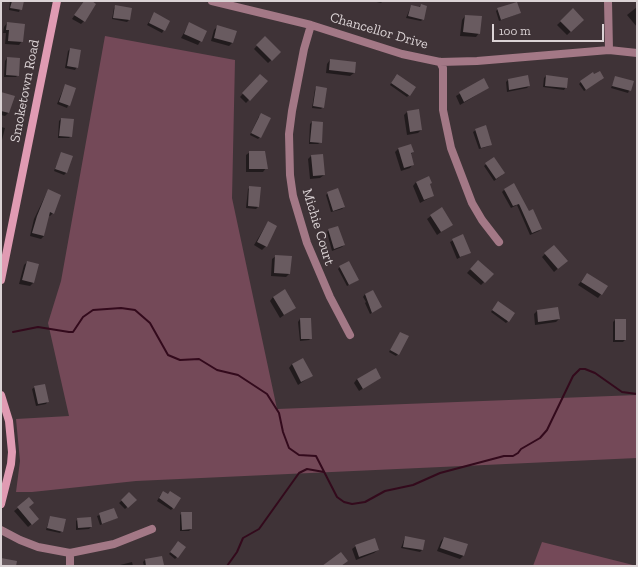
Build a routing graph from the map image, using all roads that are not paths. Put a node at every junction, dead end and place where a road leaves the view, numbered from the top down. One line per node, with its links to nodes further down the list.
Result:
1 (57, 1): 9 (main road, Smoketown Road)
2 (215, 1): 4 (street, Chancellor Drive)
3 (608, 1): 5 (street)
4 (311, 25): 7 (street, Chancellor Drive); 10 (street, Michie Court)
5 (608, 50): 6 (street, Chancellor Drive); 7 (street, Chancellor Drive)
6 (637, 53)
7 (440, 62): 8 (street)
8 (499, 242)
9 (1, 280)
10 (350, 335)
11 (1, 395): 12 (main road)
12 (1, 504)
13 (152, 529): 15 (street)
14 (1, 530): 15 (street)
15 (70, 553): 16 (street)
16 (70, 566)

